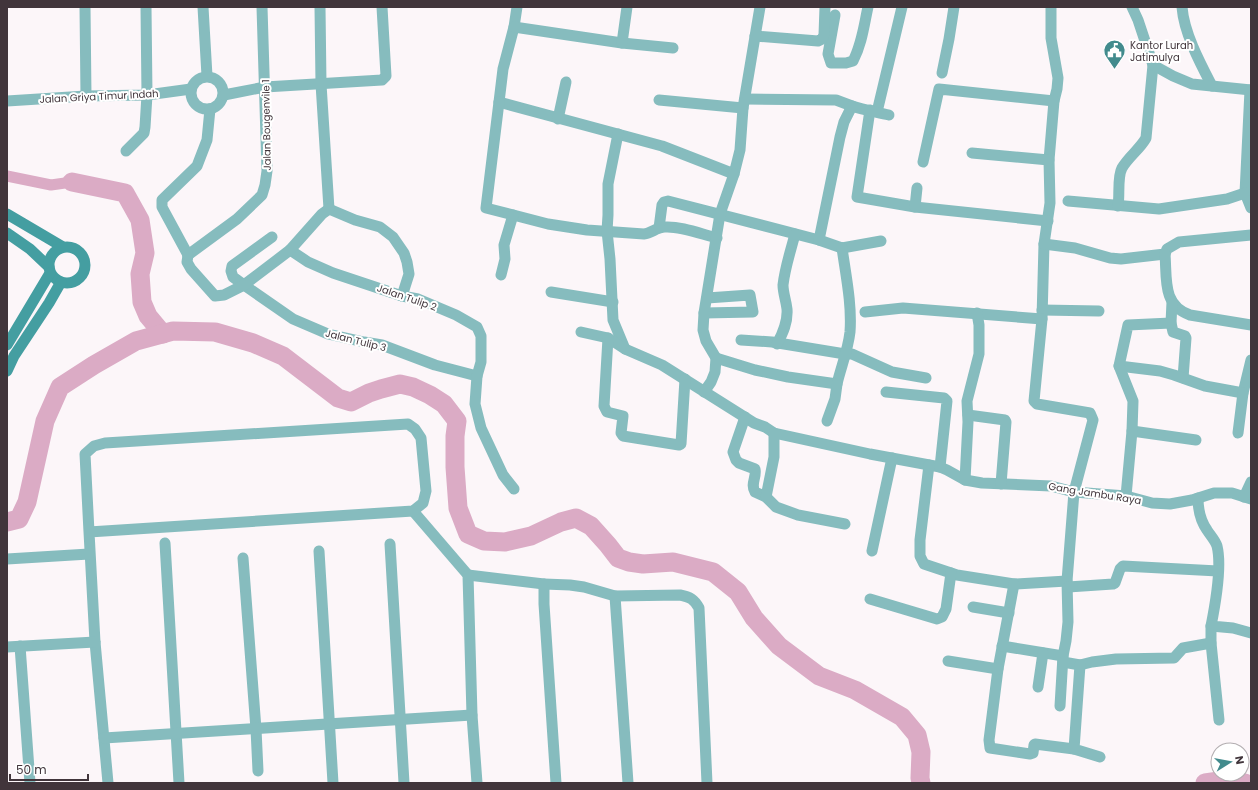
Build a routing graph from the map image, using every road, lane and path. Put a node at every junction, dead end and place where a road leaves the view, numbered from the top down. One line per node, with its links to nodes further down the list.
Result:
1 (85, 7): 33 (street)
2 (146, 7): 31 (street)
3 (203, 7): 24 (street)
4 (262, 7): 28 (street, Jalan Bougenvile 1)
5 (320, 7): 26 (street)
6 (382, 7): 26 (street)
7 (517, 7): 18 (street)
8 (627, 7): 20 (street)
9 (760, 7): 19 (street)
10 (825, 7): 19 (street)
11 (868, 7): 17 (street)
12 (902, 7): 41 (street)
13 (954, 7): 23 (street)
14 (1051, 7): 36 (street)
15 (1132, 7): 22 (street)
16 (1182, 7): 27 (street)
17 (836, 14)
18 (514, 27): 20 (street); 37 (street)
19 (755, 36): 38 (street)
20 (622, 43): 21 (street)
21 (672, 48)
22 (1153, 66): 27 (street); 53 (street)
23 (942, 73)
24 (207, 76): 29 (street); 32 (street)
25 (566, 82): 43 (street)
26 (321, 84): 28 (street); 56 (street)
27 (1212, 86): 30 (street)
28 (265, 87): 32 (street); 75 (street, Jalan Bougenvile 1)
29 (191, 89): 31 (street, Jalan Griya Timur Indah); 40 (street)
30 (1250, 90): 51 (street)
31 (147, 95): 33 (street, Jalan Griya Timur Indah); 45 (street)
32 (224, 95): 40 (street)
33 (86, 96): 35 (street, Jalan Griya Timur Indah)
34 (658, 100): 38 (street)
35 (7, 101)
36 (1054, 101): 47 (street); 48 (street)
37 (499, 102): 43 (street); 59 (street)
38 (744, 103): 39 (street); 49 (street)
39 (852, 106): 41 (street); 68 (street)
40 (210, 109): 75 (street)
41 (873, 111): 42 (street); 54 (street)
42 (889, 115)
43 (558, 119): 44 (street)
44 (618, 134): 49 (street); 62 (street)
45 (126, 151)
46 (972, 153): 47 (street)
47 (1049, 160): 60 (street)
48 (923, 162)
49 (734, 174): 58 (street)
50 (917, 188): 54 (street)
51 (1245, 193): 53 (street); 55 (street)
52 (1068, 201): 53 (street)
53 (1118, 206)
54 (915, 207): 60 (street)
55 (1251, 208)
56 (329, 209): 73 (street); 81 (street)
57 (7, 214): 71 (main road)
58 (720, 214): 61 (street); 64 (street); 67 (street)
59 (512, 215): 62 (street); 77 (street)
60 (1048, 221): 70 (street)
61 (659, 228): 62 (street); 67 (street)
62 (607, 231): 83 (street)
63 (7, 233): 76 (main road)
64 (796, 234): 68 (street); 95 (street)
65 (1251, 235): 74 (street)
66 (272, 236): 79 (street, Jalan Tulip 3)
67 (717, 238): 82 (street)
68 (819, 240): 72 (street)
69 (882, 241): 72 (street)
70 (1044, 244): 74 (street); 89 (street)
71 (63, 247): 76 (main road); 78 (main road)
72 (842, 248): 98 (street)
73 (290, 250): 79 (street); 81 (street, Jalan Tulip 2)
74 (1165, 254): 84 (street)
75 (188, 255): 79 (street)
76 (50, 270): 78 (main road); 96 (main road)
77 (501, 275)
78 (61, 282): 102 (main road)
79 (244, 285): 103 (street, Jalan Tulip 3)
80 (551, 292): 83 (street)
81 (402, 296): 103 (street, Jalan Tulip 2)
82 (706, 298): 87 (street); 87 (street)
83 (612, 302): 97 (street)
84 (1172, 302): 90 (street); 91 (street)
85 (1099, 311): 89 (street)
86 (865, 312): 88 (street)
87 (704, 313): 99 (street)
88 (977, 313): 89 (street); 111 (street)
89 (1042, 314): 124 (street)
90 (1171, 323): 101 (street); 105 (street)
91 (1251, 324)
92 (581, 332): 93 (street)
93 (608, 338): 97 (street); 106 (street)
94 (741, 340): 95 (street)
95 (777, 344): 98 (street)
96 (7, 345)
97 (625, 349): 106 (street)
98 (845, 354): 104 (street); 107 (street)
99 (716, 358): 107 (street); 108 (street)
100 (1251, 360): 110 (street)
101 (1119, 366): 105 (street); 114 (street)
102 (7, 371)
103 (477, 376): 123 (street, Jalan Tulip 2)
104 (926, 378)
105 (1183, 378): 110 (street)
106 (685, 380): 108 (street)
107 (837, 384): 113 (street)
108 (704, 392): 112 (street)
109 (886, 392): 119 (street)
110 (1243, 393): 115 (street)
111 (968, 415): 120 (street); 122 (street)
112 (745, 416): 116 (street); 126 (street)
113 (828, 421)
114 (1132, 430): 117 (street); 125 (street)
115 (1238, 433)
116 (774, 434): 118 (street, Gang Jambu Raya); 126 (street)
117 (1196, 440)
118 (892, 458): 119 (street, Gang Jambu Raya); 135 (street)
119 (934, 466): 120 (street, Gang Jambu Raya); 140 (street)
120 (965, 480): 122 (street, Gang Jambu Raya)
121 (1251, 482): 128 (street)
122 (1001, 484): 124 (street, Gang Jambu Raya)
123 (514, 489)
124 (1074, 492): 125 (street, Gang Jambu Raya); 144 (street)
125 (1126, 496): 127 (street, Gang Jambu Raya)
126 (766, 497): 130 (street)
127 (1198, 498): 128 (street, Gang Jambu Raya); 139 (street)
128 (1248, 498)
129 (413, 511): 131 (street); 131 (street); 141 (street)
130 (845, 524)
131 (89, 532): 136 (street)
132 (165, 543): 168 (street)
133 (390, 544): 164 (street)
134 (319, 551): 166 (street)
135 (872, 551)
136 (89, 554): 138 (street); 151 (street)
137 (244, 558): 167 (street)
138 (7, 559)
139 (1218, 571): 144 (street); 149 (street)
140 (951, 573): 143 (street); 146 (street)
141 (468, 575): 142 (street); 163 (street)
142 (544, 584): 145 (street); 179 (street)
143 (1014, 584): 144 (street); 148 (street)
144 (1068, 584): 157 (street)
145 (615, 596): 180 (street); 181 (street)
146 (870, 599)
147 (973, 607): 148 (street)
148 (1009, 613): 154 (street)
149 (1211, 626): 150 (street); 152 (street)
150 (1251, 633)
151 (95, 642): 153 (street); 169 (street)
152 (1211, 643): 159 (street); 165 (street)
153 (20, 646): 155 (street); 173 (street)
154 (1002, 646): 156 (street); 160 (street)
155 (7, 647)
156 (1043, 653): 157 (street); 161 (street)
157 (1063, 659): 159 (street); 162 (street)
158 (948, 662): 160 (street)
159 (1080, 666): 170 (street)
160 (998, 669): 170 (street)
161 (1038, 687)
162 (1060, 706)
163 (472, 715): 164 (street); 178 (street)
164 (401, 720): 166 (street); 177 (street)
165 (1219, 720)
166 (329, 724): 167 (street); 176 (street)
167 (256, 729): 168 (street); 172 (street)
168 (175, 734): 169 (street); 175 (street)
169 (104, 738): 174 (street)
170 (1074, 749): 171 (street)
171 (1100, 757)
172 (258, 771)
173 (30, 783)
174 (108, 783)
175 (179, 783)
176 (333, 783)
177 (404, 783)
178 (477, 783)
179 (556, 783)
180 (628, 783)
181 (708, 783)

